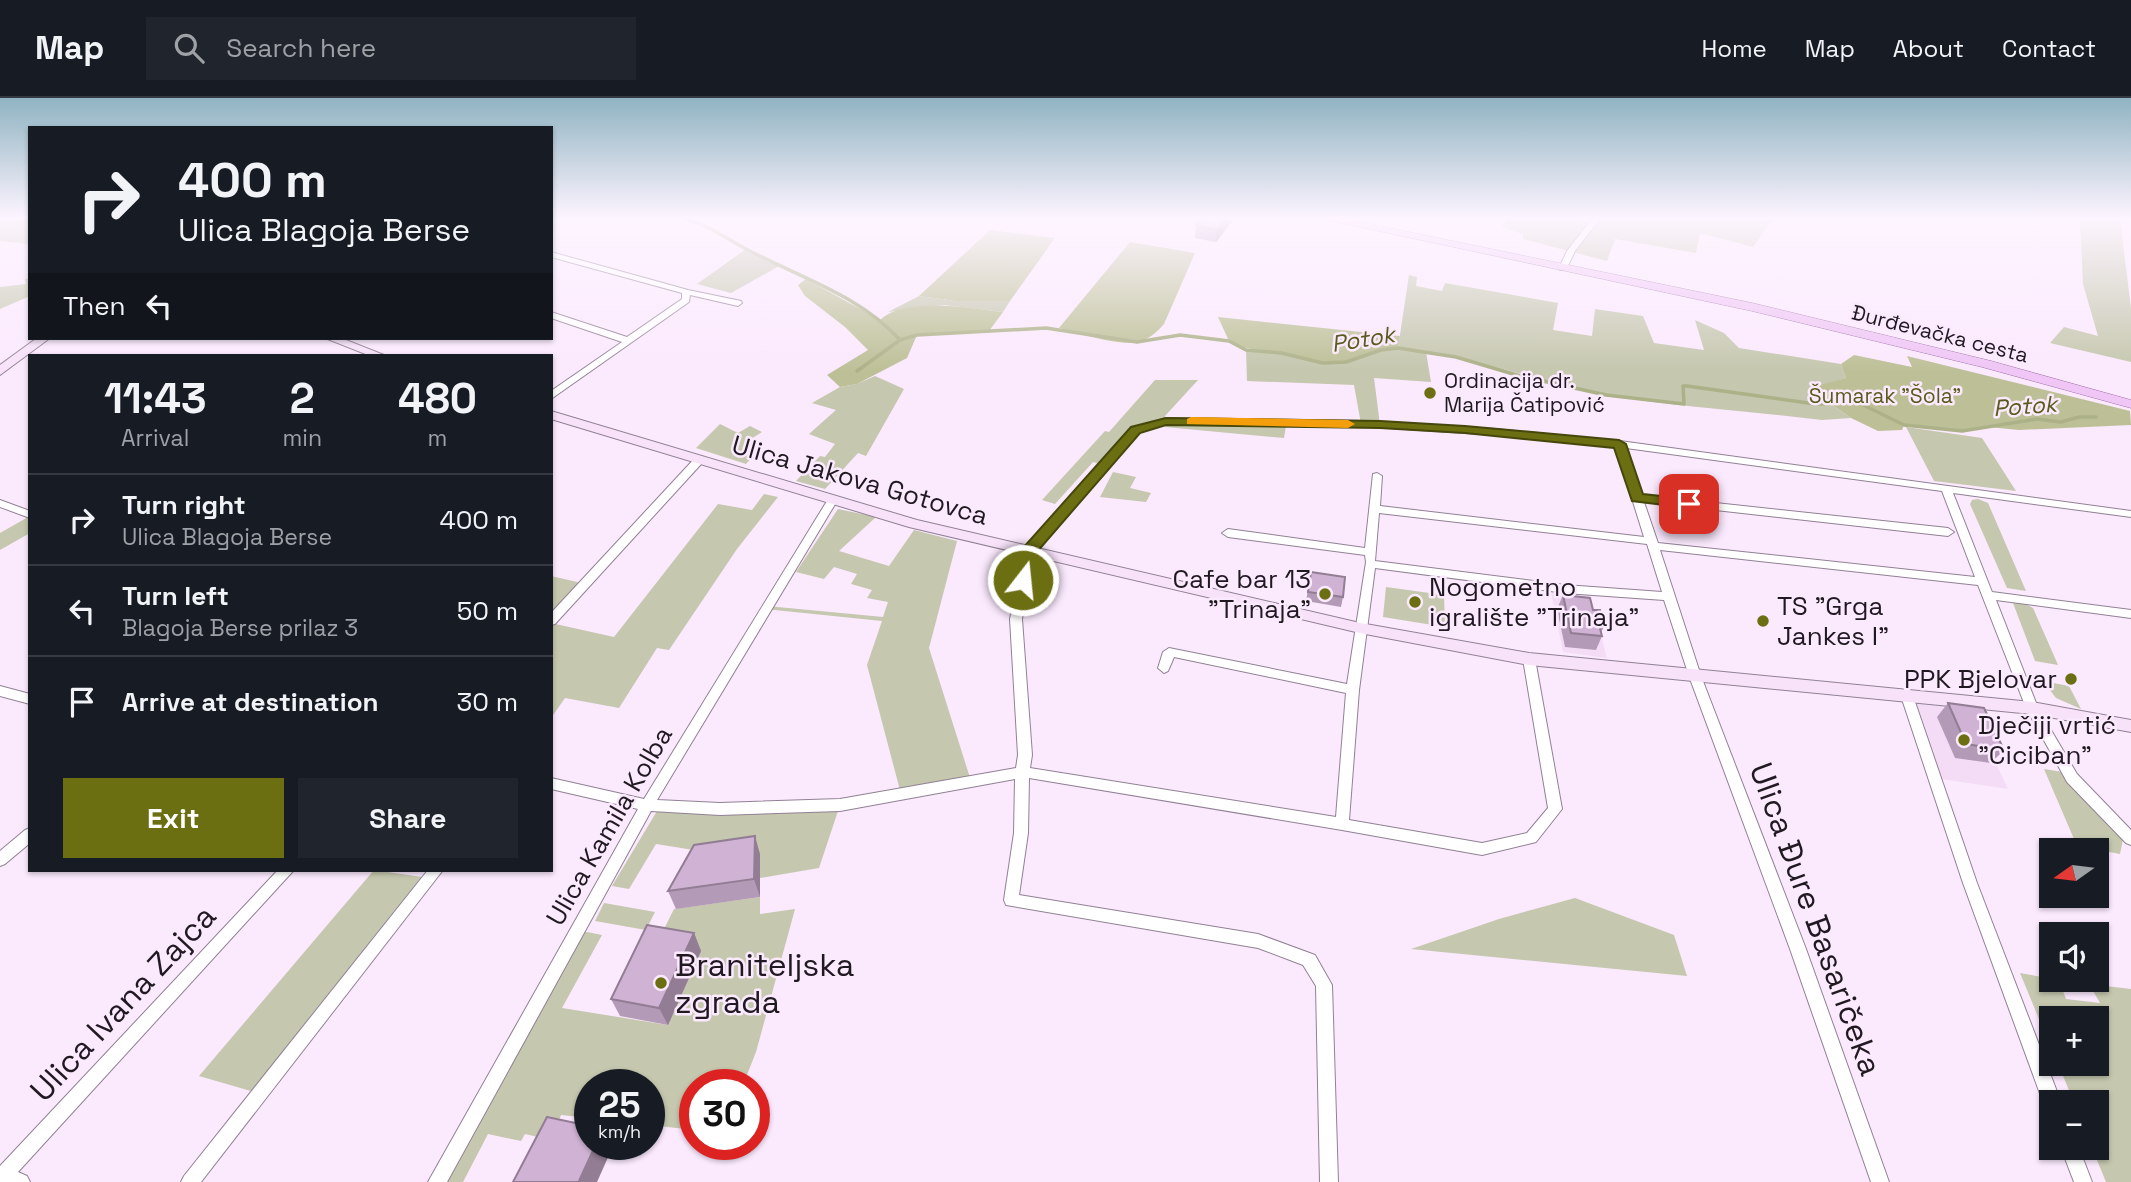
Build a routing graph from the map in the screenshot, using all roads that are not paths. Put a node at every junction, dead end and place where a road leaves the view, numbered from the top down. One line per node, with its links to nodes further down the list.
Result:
1 (601, 270): 3 (street)
2 (1570, 270): 12 (main road, Đurđevačka cesta)
3 (686, 296): 4 (street); 8 (street)
4 (738, 303)
5 (553, 315): 8 (street)
6 (41, 340): 10 (street)
7 (337, 340): 9 (street)
8 (629, 341): 11 (street)
9 (375, 354)
10 (0, 371)
11 (553, 395)
12 (2131, 404)
13 (553, 416): 15 (street, Ulica Jakova Gotovca)
14 (1619, 444): 17 (street); 18 (street, Ulica Đure Basaričeka); 27 (street)
15 (699, 460): 19 (street, Ulica Jakova Gotovca); 33 (street)
16 (1377, 476): 21 (street)
17 (1947, 491): 23 (street); 29 (street)
18 (1637, 498): 25 (street); 26 (street, Ulica Đure Basaričeka)
19 (832, 501): 27 (street, Ulica Jakova Gotovca); 46 (street, Ulica Kamila Kolba)
20 (0, 503): 22 (street)
21 (1376, 509): 26 (street); 28 (street)
22 (28, 514)
23 (2131, 514)
24 (1228, 533): 28 (street)
25 (1948, 533)
26 (1652, 543): 29 (street); 31 (street, Ulica Đure Basaričeka)
27 (1029, 552): 34 (street, Ulica Jakova Gotovca); 44 (street)
28 (1371, 558): 31 (street); 34 (street)
29 (1983, 582): 30 (street)
30 (1988, 595): 32 (street); 42 (street)
31 (1669, 596): 37 (street, Ulica Đure Basaričeka)
32 (2131, 614)
33 (553, 619)
34 (1360, 628): 35 (street, Ulica Jakova Gotovca); 39 (street)
35 (1529, 659): 37 (street, Ulica Jakova Gotovca); 47 (street)
36 (1164, 668): 39 (street)
37 (1695, 676): 40 (street, Ulica Jakova Gotovca); 61 (street, Ulica Đure Basaričeka)
38 (0, 691): 41 (street)
39 (1353, 691): 47 (street)
40 (1907, 696): 42 (street, Ulica Jakova Gotovca); 54 (street)
41 (28, 698)
42 (2032, 708): 43 (street, Ulica Jakova Gotovca); 49 (street)
43 (2131, 726)
44 (1022, 772): 46 (street); 47 (street); 53 (street)
45 (553, 783): 46 (street)
46 (647, 806): 59 (street, Ulica Kamila Kolba)
47 (1342, 824)
48 (28, 836): 50 (street)
49 (2131, 839)
50 (0, 860)
51 (285, 872): 56 (street, Ulica Ivana Zajca)
52 (434, 872): 58 (street)
53 (1011, 900): 60 (street)
54 (2048, 1090)
55 (2075, 1160): 62 (street)
56 (1, 1176): 57 (street)
57 (21, 1182)
58 (190, 1182)
59 (437, 1182)
60 (1329, 1182)
61 (1880, 1182)
62 (2083, 1182)

